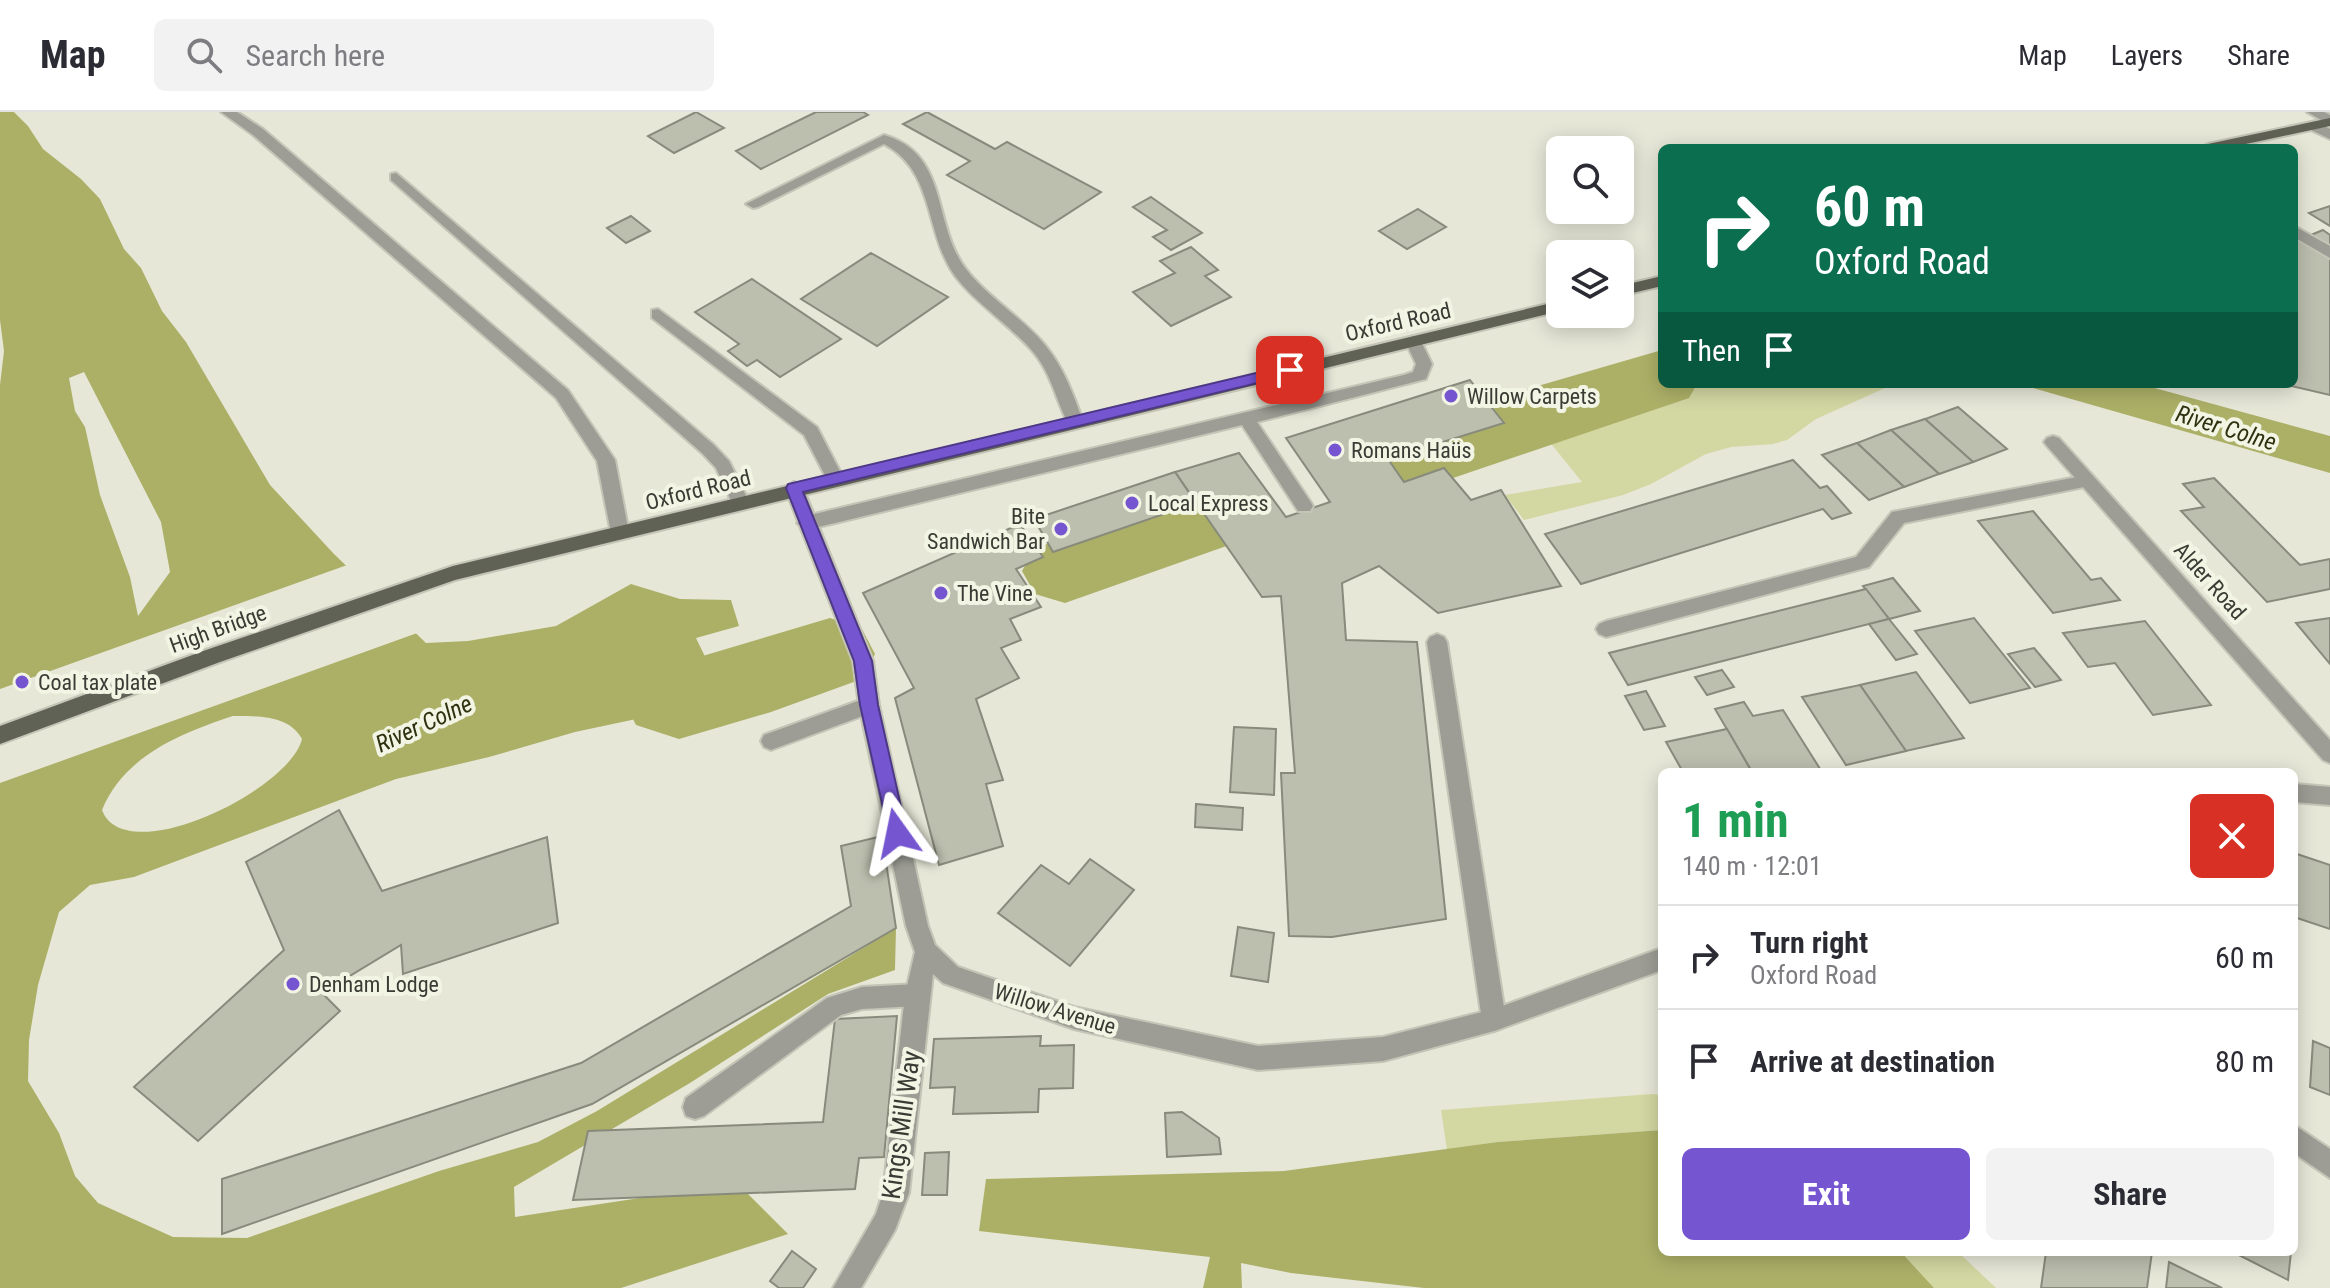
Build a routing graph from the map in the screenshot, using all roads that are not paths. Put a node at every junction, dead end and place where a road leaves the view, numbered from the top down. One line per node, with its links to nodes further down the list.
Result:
1 (228, 112): 24 (street)
2 (2314, 119): 3 (main road); 4 (street); 5 (main road)
3 (2330, 122)
4 (2330, 135)
5 (2223, 144)
6 (396, 177): 21 (street)
7 (753, 204): 16 (street)
8 (2298, 233): 9 (street)
9 (2330, 253)
10 (1658, 282): 11 (main road)
11 (1634, 288)
12 (1546, 309): 14 (main road, Oxford Road)
13 (658, 314): 18 (street)
14 (1413, 341): 15 (street); 16 (main road, Oxford Road)
15 (1246, 418): 22 (street); 23 (street)
16 (1075, 421): 18 (main road, Oxford Road)
17 (2053, 442): 19 (street, Alder Road)
18 (835, 479): 20 (main road, Oxford Road)
19 (2088, 481): 26 (street); 31 (street, Alder Road)
20 (794, 488): 21 (main road, Oxford Road); 23 (street)
21 (740, 502): 24 (main road, Oxford Road)
22 (1304, 506)
23 (806, 523): 28 (street)
24 (620, 533): 25 (main road, Oxford Road)
25 (453, 573): 29 (main road, High Bridge)
26 (1606, 629)
27 (1437, 642): 37 (street)
28 (869, 705): 30 (street); 34 (street)
29 (0, 735)
30 (771, 741)
31 (2330, 754)
32 (2298, 793): 33 (street)
33 (2330, 796)
34 (926, 952): 36 (street, Kings Mill Way); 37 (street, Willow Avenue)
35 (1658, 960): 37 (street, Willow Avenue)
36 (917, 995): 38 (street); 41 (street, Kings Mill Way)
37 (1494, 1020)
38 (695, 1107)
39 (2298, 1140): 40 (street)
40 (2330, 1165)
41 (846, 1288)

